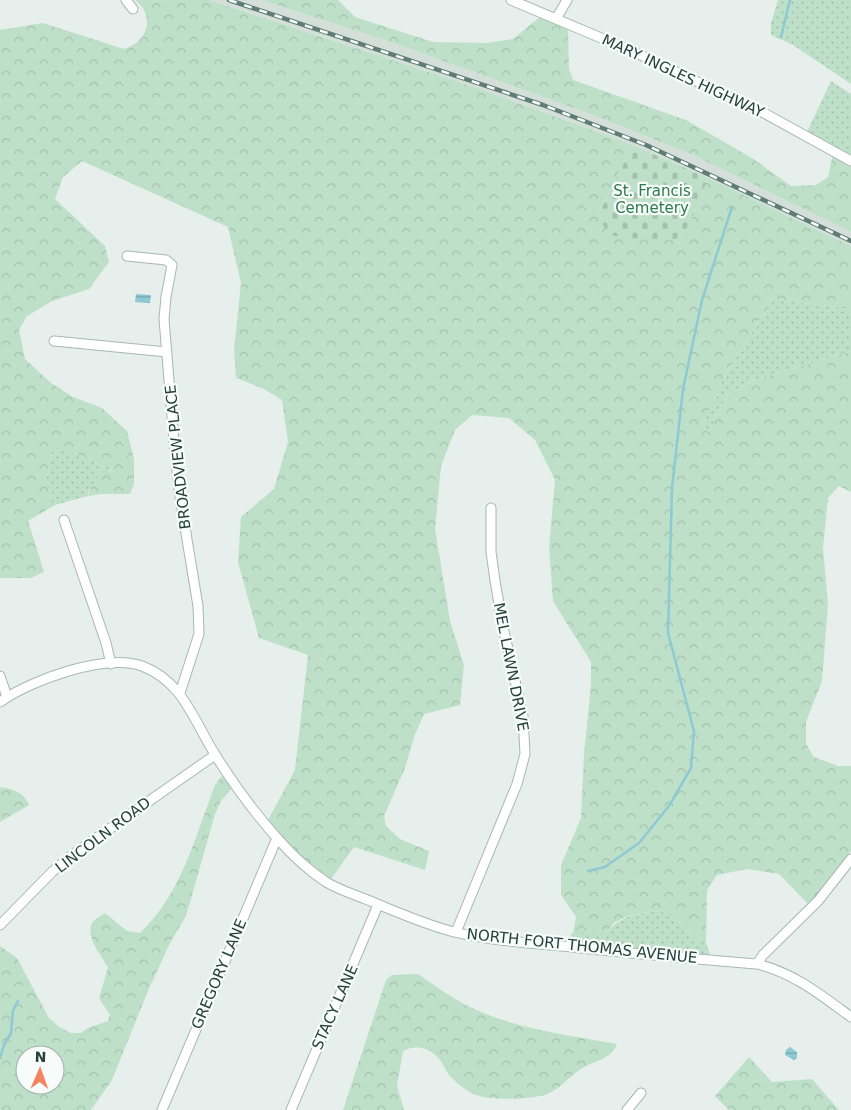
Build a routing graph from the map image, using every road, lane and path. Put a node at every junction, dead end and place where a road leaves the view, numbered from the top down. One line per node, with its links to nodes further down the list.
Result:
1 (126, 0): 4 (street)
2 (511, 0): 5 (street, MARY INGLES HIGHWAY)
3 (567, 0): 5 (street)
4 (133, 8)
5 (556, 19): 6 (street, MARY INGLES HIGHWAY)
6 (851, 161)
7 (127, 256): 9 (street, BROADVIEW PLACE)
8 (54, 341): 9 (street)
9 (167, 352): 14 (street, BROADVIEW PLACE)
10 (492, 508): 21 (street, MEL LAWN DRIVE)
11 (64, 520): 12 (street)
12 (111, 664): 14 (street, NORTH FORT THOMAS AVENUE); 15 (street, NORTH FORT THOMAS AVENUE)
13 (0, 676): 15 (street)
14 (180, 693): 16 (street, NORTH FORT THOMAS AVENUE)
15 (4, 699)
16 (215, 755): 17 (street, NORTH FORT THOMAS AVENUE); 20 (street, LINCOLN ROAD)
17 (277, 838): 19 (street, NORTH FORT THOMAS AVENUE); 25 (street, GREGORY LANE)
18 (851, 858): 22 (street)
19 (378, 905): 21 (street, NORTH FORT THOMAS AVENUE); 26 (street, STACY LANE)
20 (0, 925)
21 (456, 932): 22 (street, NORTH FORT THOMAS AVENUE)
22 (757, 964): 23 (street, NORTH FORT THOMAS AVENUE)
23 (851, 1017)
24 (642, 1093): 27 (street)
25 (162, 1110)
26 (291, 1110)
27 (627, 1110)

